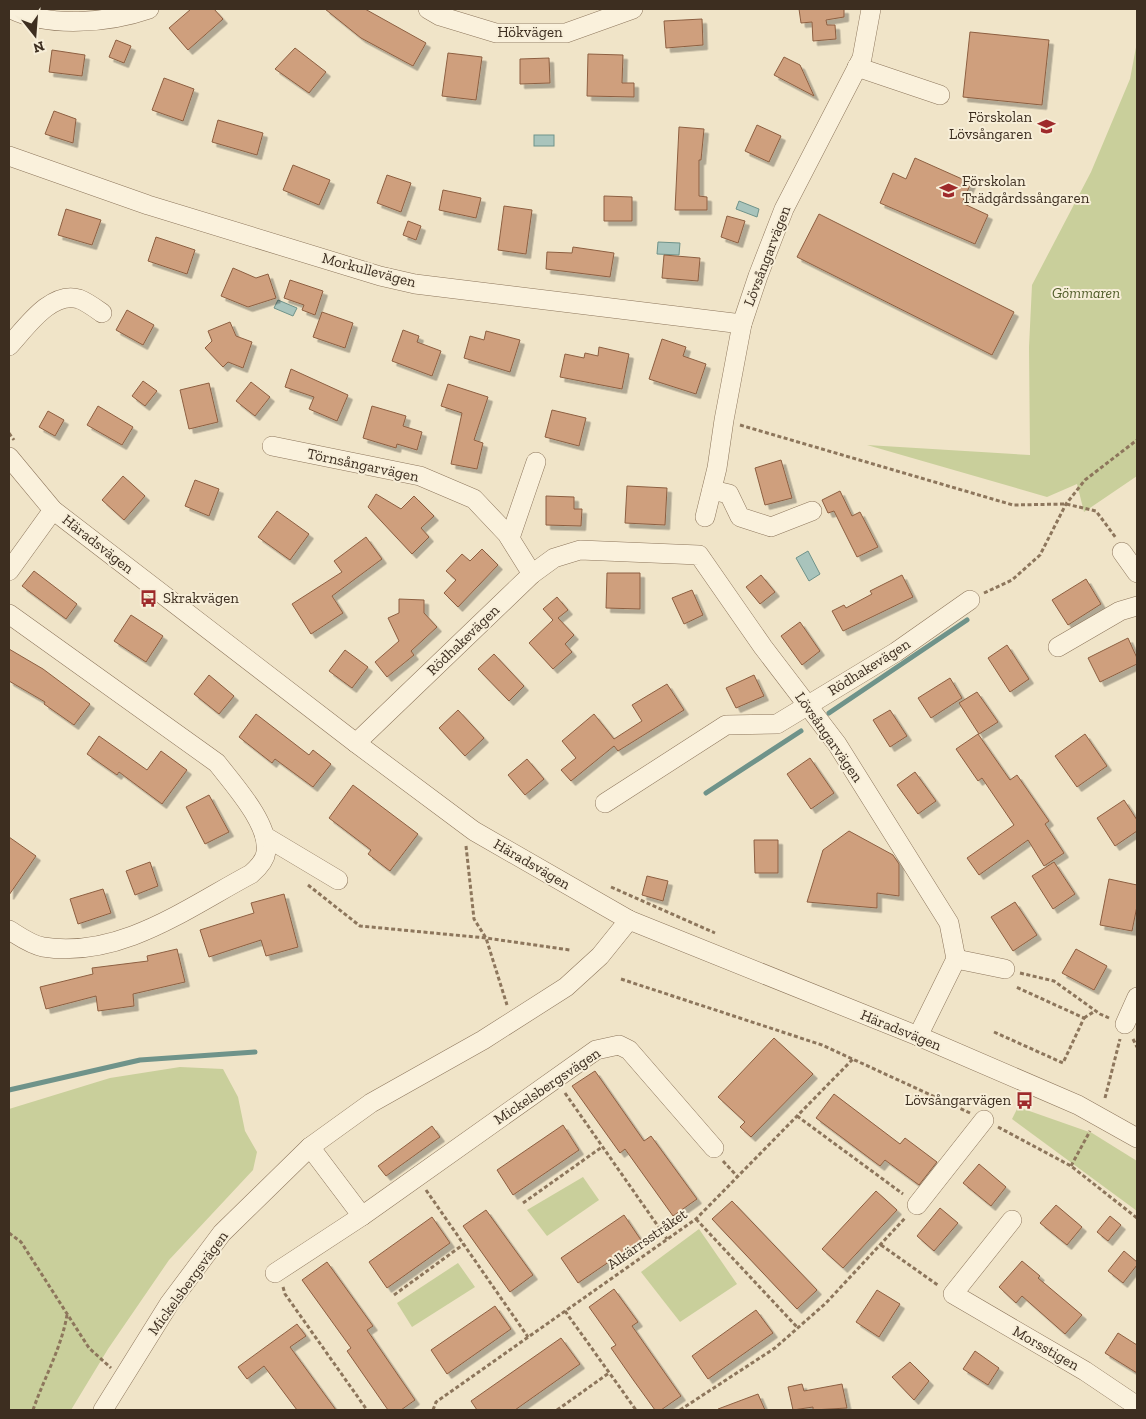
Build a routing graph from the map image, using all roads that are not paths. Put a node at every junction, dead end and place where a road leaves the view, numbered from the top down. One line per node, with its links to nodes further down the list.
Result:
1 (11, 9): 2 (street)
2 (149, 9)
3 (428, 9): 4 (street, Hökvägen)
4 (633, 9)
5 (871, 9): 6 (street, Lövsångarvägen)
6 (857, 67): 7 (street); 10 (street, Lövsångarvägen)
7 (940, 95)
8 (9, 156): 10 (street, Morkullevägen)
9 (102, 313): 11 (street)
10 (742, 324): 15 (street, Lövsångarvägen)
11 (9, 346)
12 (272, 446): 19 (street, Törnsångarvägen)
13 (9, 457): 16 (street, Häradsvägen)
14 (536, 462): 19 (street)
15 (712, 490): 17 (street); 18 (street, Lövsångarvägen)
16 (53, 510): 22 (street); 30 (street, Häradsvägen)
17 (812, 511)
18 (705, 517)
19 (510, 538): 24 (street, Törnsångarvägen)
20 (1122, 552): 23 (street)
21 (699, 555): 24 (street, Rödhakevägen); 29 (street, Lövsångarvägen)
22 (9, 571)
23 (1137, 573)
24 (532, 574): 30 (street, Rödhakevägen)
25 (970, 600): 29 (street, Rödhakevägen)
26 (1137, 606): 28 (street)
27 (9, 614): 32 (street)
28 (1058, 646)
29 (807, 705): 31 (street, Rödhakevägen); 36 (street, Lövsångarvägen)
30 (356, 744): 34 (street, Häradsvägen)
31 (606, 803)
32 (266, 837): 33 (street); 35 (street)
33 (338, 880)
34 (629, 920): 40 (street, Häradsvägen); 43 (street, Mickelsbergsvägen)
35 (9, 930)
36 (956, 959): 37 (street); 40 (street)
37 (1005, 969)
38 (1137, 996): 39 (street)
39 (1125, 1024)
40 (918, 1036): 42 (street, Häradsvägen)
41 (984, 1120): 45 (street)
42 (1137, 1138)
43 (310, 1147): 46 (street); 50 (street, Mickelsbergsvägen)
44 (714, 1148): 46 (street, Mickelsbergsvägen)
45 (917, 1205)
46 (362, 1216): 48 (street, Mickelsbergsvägen)
47 (1012, 1220): 49 (street, Morsstigen)
48 (275, 1273)
49 (1137, 1406)
50 (103, 1410)

